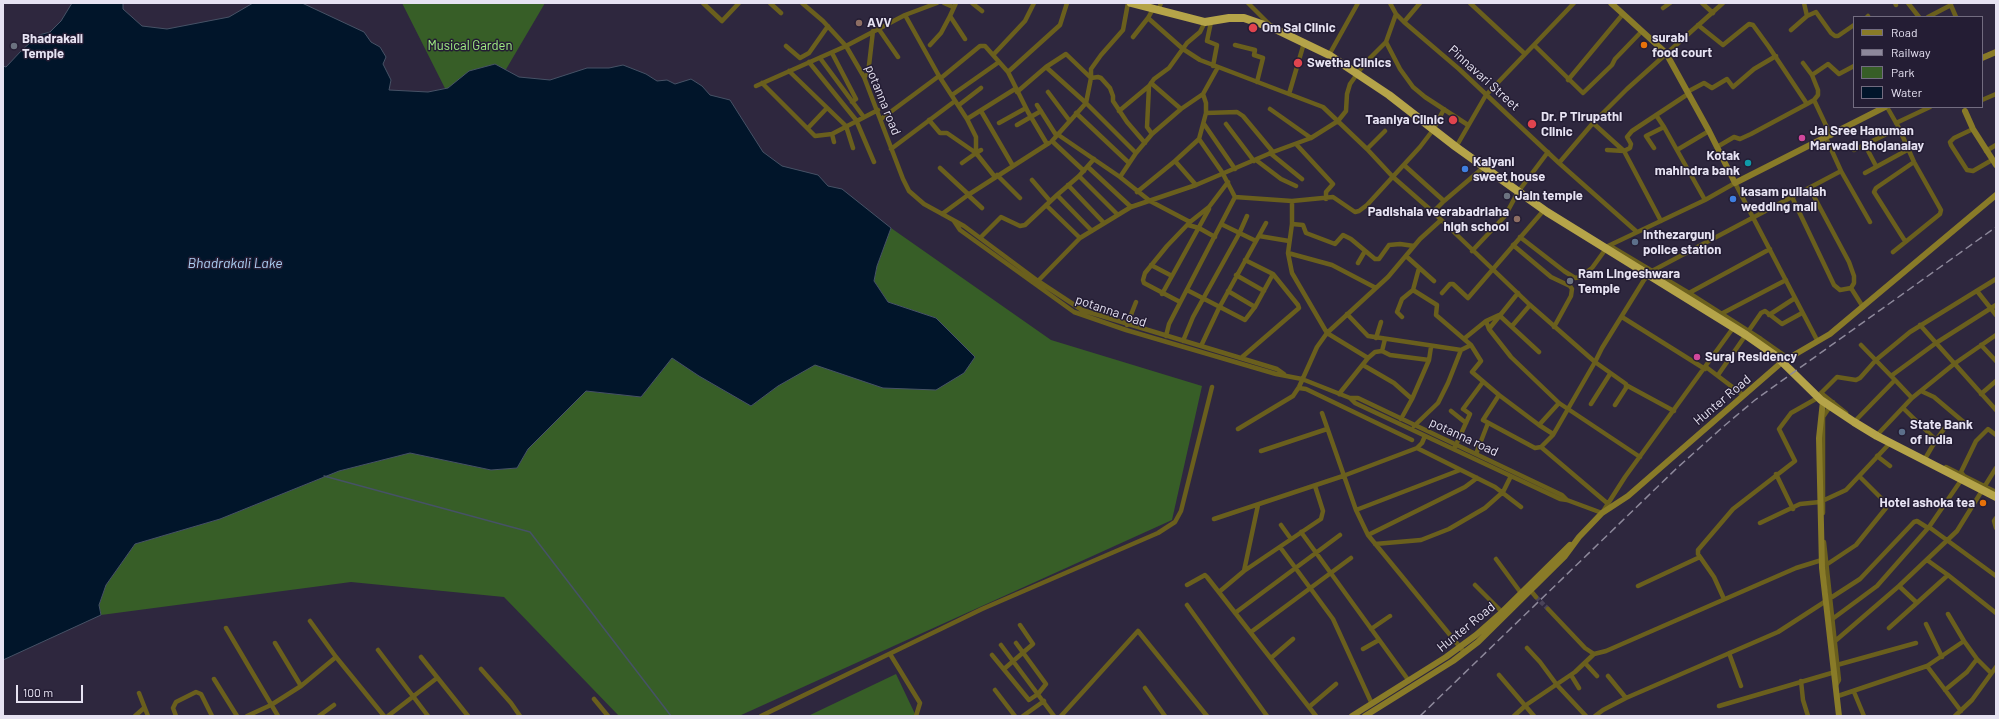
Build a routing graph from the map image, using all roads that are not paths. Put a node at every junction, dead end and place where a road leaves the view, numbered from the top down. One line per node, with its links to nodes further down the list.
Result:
1 (703, 3): 2 (street)
2 (739, 3)
3 (770, 3): 30 (street)
4 (802, 3): 44 (street, potanna road)
5 (919, 3): 28 (street)
6 (937, 3): 28 (street)
7 (944, 3): 25 (street)
8 (972, 3): 29 (street)
9 (1034, 3): 64 (street)
10 (1067, 3): 78 (street)
11 (1130, 3): 26 (highway); 83 (street)
12 (1248, 3): 47 (street)
13 (1358, 3): 66 (street)
14 (1390, 3): 32 (street, Pinnavari Street)
15 (1420, 3): 42 (street)
16 (1470, 3): 65 (street)
17 (1574, 3): 57 (street)
18 (1611, 3): 33 (street)
19 (1670, 3): 27 (street)
20 (1702, 3): 31 (street)
21 (1723, 3): 31 (street)
22 (1804, 3): 36 (street)
23 (1908, 3): 37 (street)
24 (1950, 4): 38 (street); 39 (street)
25 (954, 5): 35 (street)
26 (1157, 8): 40 (street); 41 (highway)
27 (1663, 8)
28 (918, 9): 34 (street)
29 (982, 11)
30 (781, 13)
31 (1713, 13): 43 (street)
32 (1396, 14): 42 (street, Pinnavari Street); 53 (street)
33 (1623, 14): 50 (street); 84 (street)
34 (905, 15): 46 (street); 82 (street)
35 (950, 16): 52 (street); 55 (street)
36 (1807, 16): 45 (street); 48 (street)
37 (1918, 16)
38 (1930, 16)
39 (1956, 16)
40 (1148, 18): 51 (street); 60 (street)
41 (1208, 22): 47 (highway); 60 (street); 74 (street)
42 (1404, 22): 97 (street, Pinnavari Street)
43 (1698, 25): 63 (street); 68 (street)
44 (828, 26): 58 (street); 59 (street, potanna road)
45 (1853, 26)
46 (878, 28): 49 (street); 67 (street)
47 (1273, 28): 54 (highway)
48 (1791, 30)
49 (873, 31): 59 (street); 81 (street)
50 (1642, 31): 63 (street); 84 (street)
51 (1132, 37)
52 (965, 38)
53 (1386, 42): 79 (street); 107 (street)
54 (1304, 43): 66 (highway); 95 (street)
55 (930, 45)
56 (1235, 45): 85 (street)
57 (1534, 45): 65 (street); 84 (street)
58 (786, 46)
59 (846, 46): 62 (street); 81 (street, potanna road)
60 (1184, 49): 74 (street); 87 (street)
61 (1996, 52): 70 (street)
62 (832, 53): 69 (street); 100 (street)
63 (1666, 53): 92 (street); 130 (street)
64 (994, 54): 72 (street); 82 (street)
65 (1525, 54): 97 (street)
66 (1329, 55): 79 (highway)
67 (898, 56)
68 (1776, 56): 92 (street); 103 (street)
69 (820, 58): 71 (street); 100 (street)
70 (1983, 58)
71 (809, 62): 77 (street); 125 (street)
72 (999, 62): 78 (street); 93 (street)
73 (1803, 63): 80 (street)
74 (1216, 66): 85 (street); 94 (street)
75 (1046, 67): 83 (street); 90 (street); 102 (street)
76 (1853, 67): 80 (street)
77 (789, 71): 86 (street); 105 (street)
78 (1008, 72): 90 (street)
79 (1357, 75): 128 (street); 141 (highway)
80 (1812, 75): 98 (street)
81 (864, 77): 114 (street, potanna road)
82 (940, 77): 93 (street); 123 (street)
83 (1091, 78): 102 (street); 117 (street)
84 (1568, 80)
85 (1257, 82): 95 (street)
86 (762, 83): 88 (street); 138 (street)
87 (1150, 85): 112 (street); 117 (street); 146 (street)
88 (756, 86)
89 (981, 88): 101 (street)
90 (1016, 90): 106 (street); 115 (street)
91 (1048, 92): 127 (street)
92 (1688, 93): 120 (street); 143 (street)
93 (952, 94): 101 (street)
94 (1203, 94): 112 (street); 119 (street)
95 (1289, 94): 128 (street)
96 (1996, 94): 99 (street)
97 (1486, 95): 135 (street); 171 (street, Pinnavari Street)
98 (1814, 100): 103 (street); 147 (street)
99 (1983, 100)
100 (852, 102): 121 (street)
101 (957, 103): 124 (street); 126 (street)
102 (1086, 103): 118 (street); 173 (street)
103 (1807, 104): 158 (street)
104 (1037, 105): 116 (street)
105 (827, 108): 136 (street); 138 (street)
106 (1026, 108): 122 (street); 129 (street)
107 (1444, 108): 135 (street); 141 (street)
108 (1884, 108): 147 (street)
109 (1887, 108): 131 (street)
110 (1928, 108): 131 (street)
111 (1964, 108): 140 (street)
112 (1181, 109): 146 (street)
113 (1270, 109): 148 (street)
114 (878, 110): 121 (street); 123 (street, potanna road)
115 (981, 111): 124 (street); 184 (street)
116 (1041, 111): 122 (street); 145 (street)
117 (1119, 111): 152 (street)
118 (1076, 113): 127 (street); 180 (street)
119 (1206, 114): 132 (street); 170 (street)
120 (1656, 115): 137 (street); 168 (street)
121 (863, 116): 125 (street)
122 (1031, 117): 134 (street); 153 (street)
123 (881, 119): 161 (street, potanna road)
124 (968, 119): 172 (street)
125 (856, 120): 136 (street); 177 (street)
126 (929, 120): 161 (street); 172 (street)
127 (1069, 120): 145 (street)
128 (1338, 121): 148 (street); 162 (street)
129 (999, 123)
130 (1593, 123): 168 (street); 181 (street)
131 (1896, 123): 139 (street)
132 (1204, 124): 150 (street); 189 (street)
133 (1226, 124): 175 (street)
134 (1017, 125)
135 (1468, 125): 157 (street)
136 (846, 126): 144 (street); 159 (street)
137 (1664, 127): 160 (street); 166 (street)
138 (808, 128): 144 (street)
139 (1899, 128): 155 (street); 163 (street)
140 (1973, 129): 169 (street); 182 (street)
141 (1433, 130): 157 (highway); 183 (street)
142 (1385, 131): 162 (street)
143 (1709, 131): 158 (street); 166 (street)
144 (832, 134): 151 (street)
145 (1056, 134): 149 (street); 174 (street)
146 (1152, 134): 152 (street)
147 (1828, 137): 191 (street); 201 (street)
148 (1311, 138): 154 (street)
149 (1052, 140): 153 (street); 190 (street)
150 (1199, 140): 176 (street); 192 (street)
151 (834, 142)
152 (1145, 143): 173 (street)
153 (1047, 144): 184 (street)
154 (1296, 144): 170 (street); 214 (street)
155 (1865, 145): 167 (street); 185 (street)
156 (1996, 145): 169 (street)
157 (1456, 147): 187 (highway)
158 (1717, 147): 201 (street)
159 (853, 148)
160 (1654, 148)
161 (891, 149): 225 (street, potanna road)
162 (1367, 149): 197 (street)
163 (1909, 149): 178 (street); 185 (street)
164 (981, 150): 172 (street)
165 (1607, 150): 168 (street)
166 (1677, 150): 215 (street)
167 (1854, 150)
168 (1624, 151): 230 (street)
169 (1986, 151): 182 (street)
170 (1272, 152): 175 (street); 198 (street)
171 (1548, 152): 181 (street, Pinnavari Street); 207 (street)
172 (976, 153): 179 (street); 194 (street)
173 (1136, 153): 180 (street)
174 (1094, 159): 186 (street); 196 (street)
175 (1255, 160): 189 (street); 204 (street)
176 (1176, 161): 203 (street); 206 (street)
177 (874, 162)
178 (1914, 162): 249 (street); 249 (street)
179 (962, 163)
180 (1129, 163): 196 (street)
181 (1559, 163): 240 (street, Pinnavari Street)
182 (1994, 163)
183 (1404, 165): 197 (street); 218 (street)
184 (1013, 166): 194 (street)
185 (1876, 166): 193 (street)
186 (1088, 167): 190 (street); 220 (street)
187 (1484, 167): 207 (highway); 218 (street)
188 (940, 168): 208 (street)
189 (1234, 169): 192 (street)
190 (1084, 171): 195 (street)
191 (1841, 171): 205 (street); 233 (street)
192 (1222, 172): 200 (street); 203 (street)
193 (1865, 173)
194 (996, 176): 208 (street); 213 (street)
195 (1079, 176): 202 (street); 226 (street)
196 (1120, 177): 206 (street)
197 (1393, 178): 214 (street); 224 (street)
198 (1302, 179)
199 (1032, 180): 219 (street)
200 (1228, 182): 211 (street); 222 (street)
201 (1735, 183): 215 (street); 228 (street)
202 (1068, 185): 209 (street); 235 (street)
203 (1196, 185): 216 (street)
204 (1296, 186)
205 (1810, 189): 212 (street); 273 (street)
206 (1137, 192): 216 (street)
207 (1518, 192): 223 (highway); 255 (street)
208 (968, 194): 221 (street); 225 (street)
209 (1057, 195): 219 (street); 239 (street)
210 (1996, 195): 290 (street, Hunter Road)
211 (1235, 197): 217 (street); 236 (street)
212 (1792, 197): 228 (street); 273 (street)
213 (1020, 198)
214 (1326, 199): 217 (street)
215 (1705, 200): 230 (street)
216 (1150, 201): 220 (street); 232 (street)
217 (1292, 201): 237 (street)
218 (1444, 201): 224 (street)
219 (1048, 203): 245 (street); 246 (street)
220 (1131, 207): 226 (street)
221 (982, 208)
222 (1210, 208): 232 (street); 238 (street)
223 (1546, 211): 244 (street); 352 (highway)
224 (1433, 212): 229 (street)
225 (942, 214): 231 (street, potanna road)
226 (1118, 215): 235 (street)
227 (1247, 216): 241 (street)
228 (1753, 218): 253 (street); 264 (street)
229 (1441, 220): 251 (street); 255 (street)
230 (1661, 220): 240 (street)
231 (954, 221): 245 (street, potanna road); 271 (street, potanna road)
232 (1188, 222): 238 (street); 261 (street)
233 (1870, 222)
234 (1266, 223): 242 (street)
235 (1104, 224): 239 (street)
236 (1221, 224): 241 (street); 243 (street)
237 (1292, 224): 248 (street); 254 (street)
238 (1199, 228): 243 (street); 267 (street)
239 (1092, 231): 246 (street)
240 (1637, 232): 252 (street)
241 (1239, 234): 247 (street); 284 (street)
242 (1259, 236): 247 (street); 248 (street)
243 (1216, 237): 274 (street)
244 (1520, 237): 250 (street); 252 (street)
245 (980, 238): 271 (street, potanna road)
246 (1080, 238): 271 (street)
247 (1256, 241): 259 (street)
248 (1290, 241): 257 (street)
249 (1905, 241): 256 (street)
250 (1513, 245): 263 (street); 307 (street)
251 (1414, 246): 254 (street); 258 (street)
252 (1608, 246): 264 (street)
253 (1770, 249): 269 (street); 281 (street)
254 (1366, 251): 260 (street)
255 (1472, 251): 263 (street)
256 (1893, 252)
257 (1288, 253): 272 (street); 310 (street)
258 (1406, 256): 262 (street); 272 (street)
259 (1245, 260): 265 (street); 266 (street)
260 (1358, 263)
261 (1151, 265): 267 (street); 282 (street)
262 (1419, 268): 270 (street); 275 (street)
263 (1493, 270): 279 (street); 280 (street)
264 (1652, 271): 281 (street); 300 (street)
265 (1273, 274): 277 (street); 327 (street)
266 (1236, 275): 276 (street); 277 (street)
267 (1172, 276): 282 (street)
268 (1996, 279): 278 (street)
269 (1786, 280): 283 (street); 295 (street)
270 (1434, 281)
271 (1036, 283): 304 (street, potanna road); 337 (street, potanna road)
272 (1376, 288): 294 (street)
273 (1852, 288): 290 (street)
274 (1188, 290): 284 (street); 286 (street)
275 (1413, 290): 299 (street); 314 (street)
276 (1228, 291): 289 (street); 291 (street)
277 (1264, 291): 289 (street)
278 (1977, 291): 292 (street); 305 (street)
279 (1442, 293)
280 (1518, 293): 287 (street); 296 (street)
281 (1689, 293): 295 (street)
282 (1162, 294): 286 (street)
283 (1795, 298): 293 (street); 297 (street)
284 (1203, 299): 291 (street); 317 (street)
285 (1136, 302): 304 (street)
286 (1180, 302): 312 (street)
287 (1530, 305): 306 (street); 307 (street)
288 (1996, 305): 292 (street)
289 (1255, 307): 291 (street)
290 (1863, 307): 316 (street, Hunter Road)
291 (1219, 308): 322 (street)
292 (1991, 308): 298 (street); 318 (street)
293 (1802, 313): 297 (street); 316 (street)
294 (1347, 314): 310 (street); 313 (street)
295 (1721, 314): 303 (street)
296 (1499, 315): 301 (street); 306 (street); 308 (street)
297 (1769, 315): 309 (street)
298 (1996, 315)
299 (1402, 317)
300 (1622, 317): 332 (street); 336 (street)
301 (1486, 321): 308 (street); 314 (street)
302 (1382, 322): 313 (street)
303 (1736, 324): 309 (street); 336 (street)
304 (1127, 325): 312 (street, potanna road)
305 (1920, 325): 318 (street); 331 (street)
306 (1512, 326): 326 (street)
307 (1554, 327): 332 (street)
308 (1489, 329): 357 (street)
309 (1749, 331): 329 (street); 339 (street)
310 (1327, 333): 328 (street); 344 (street)
311 (1996, 335): 321 (street)
312 (1166, 336): 317 (street, potanna road)
313 (1376, 338): 315 (street)
314 (1465, 338): 320 (street)
315 (1385, 339): 323 (street); 325 (street)
316 (1817, 340): 329 (street, Hunter Road)
317 (1183, 341): 322 (street, potanna road)
318 (1936, 343): 334 (street); 340 (street)
319 (1861, 344): 331 (street)
320 (1471, 345): 324 (street); 343 (street)
321 (1981, 345): 333 (street); 334 (street)
322 (1201, 346): 327 (street, potanna road)
323 (1431, 347): 324 (street); 330 (street)
324 (1461, 350): 373 (street)
325 (1382, 351): 328 (street); 330 (street)
326 (1539, 352)
327 (1241, 358): 337 (street, potanna road)
328 (1368, 358): 335 (street)
329 (1788, 358): 351 (street, Hunter Road)
330 (1429, 360): 355 (street)
331 (1876, 360): 340 (street); 352 (street)
332 (1595, 362): 338 (street); 361 (street)
333 (1996, 362)
334 (1954, 364): 347 (street); 349 (street)
335 (1363, 365): 348 (street); 355 (street)
336 (1705, 368): 339 (street); 364 (street)
337 (1285, 374): 344 (street, potanna road)
338 (1610, 374): 345 (street); 358 (street)
339 (1718, 375): 351 (street)
340 (1891, 376): 341 (street)
341 (1895, 380): 354 (street); 367 (street)
342 (1996, 381): 349 (street)
343 (1483, 382): 350 (street); 368 (street)
344 (1300, 385): 348 (street, potanna road); 374 (street); 380 (street)
345 (1626, 385): 359 (street); 364 (street)
346 (1212, 387): 479 (street)
347 (1921, 391): 354 (street); 371 (street)
348 (1339, 394): 353 (street, potanna road)
349 (1981, 394): 362 (street)
350 (1499, 395): 369 (street); 372 (street)
351 (1743, 395): 412 (street, Hunter Road)
352 (1822, 397): 356 (street); 394 (street); 404 (highway); 498 (street)
353 (1350, 398): 366 (street, potanna road); 379 (street, potanna road)
354 (1912, 398): 360 (street)
355 (1412, 399): 366 (street)
356 (1833, 402): 367 (street); 406 (street)
357 (1560, 403): 361 (street); 372 (street)
358 (1591, 404)
359 (1614, 405)
360 (1903, 408): 377 (street); 382 (street)
361 (1567, 409): 376 (street); 389 (street)
362 (1996, 410)
363 (1451, 411): 368 (street)
364 (1674, 411): 389 (street)
365 (1322, 413): 375 (street)
366 (1401, 419): 373 (street, potanna road)
367 (1856, 420): 377 (street)
368 (1466, 423): 383 (street)
369 (1488, 423): 385 (street); 387 (street)
370 (1947, 424): 382 (street)
371 (1966, 424)
372 (1539, 425): 376 (street)
373 (1414, 426): 383 (street, potanna road)
374 (1238, 429)
375 (1327, 429): 386 (street); 395 (street)
376 (1554, 434): 385 (street)
377 (1878, 434): 381 (street)
378 (1996, 435): 397 (street)
379 (1424, 439): 383 (street, potanna road); 384 (street)
380 (1412, 440)
381 (1893, 440): 388 (street); 390 (street)
382 (1936, 440): 390 (street)
383 (1454, 447): 387 (street, potanna road); 399 (street, potanna road)
384 (1416, 448): 393 (street); 395 (street)
385 (1541, 448): 407 (street)
386 (1262, 451)
387 (1476, 454): 405 (street, potanna road)
388 (1877, 456): 391 (street); 396 (street)
389 (1640, 457): 407 (street)
390 (1926, 457): 397 (street)
391 (1890, 466)
392 (1996, 468): 401 (street)
393 (1460, 470): 398 (street); 411 (street)
394 (1776, 474): 410 (street); 428 (street)
395 (1343, 476): 400 (street); 411 (street)
396 (1859, 476): 406 (street); 433 (street)
397 (1964, 476): 401 (street); 417 (street)
398 (1477, 478): 402 (street); 421 (street)
399 (1509, 479): 402 (street); 405 (street, potanna road)
400 (1315, 486): 408 (street); 419 (street)
401 (1985, 486): 403 (street); 424 (street)
402 (1503, 492): 409 (street); 425 (street)
403 (1996, 492)
404 (1996, 497)
405 (1567, 500): 412 (street, potanna road)
406 (1824, 500): 410 (street); 431 (street)
407 (1607, 504): 412 (street)
408 (1258, 505): 414 (street); 435 (street)
409 (1521, 507)
410 (1793, 509): 415 (street)
411 (1356, 510): 421 (street)
412 (1600, 515): 422 (street, Hunter Road)
413 (1996, 518): 418 (street)
414 (1214, 519)
415 (1760, 523)
416 (1281, 525): 423 (street)
417 (1928, 528): 424 (street); 449 (street); 458 (street)
418 (1996, 528)
419 (1301, 532): 423 (street); 427 (street)
420 (1340, 535): 427 (street)
421 (1368, 535): 425 (street)
422 (1579, 537): 444 (street, Hunter Road); 446 (street, Hunter Road)
423 (1291, 539): 426 (street)
424 (1947, 540): 432 (street); 438 (street)
425 (1375, 544): 477 (street)
426 (1280, 547): 434 (street); 435 (street)
427 (1316, 553): 434 (street); 436 (street)
428 (1700, 557): 441 (street); 448 (street)
429 (1351, 558): 436 (street)
430 (1496, 559): 446 (street)
431 (1825, 559): 433 (street); 448 (street)
432 (1926, 560): 437 (street); 442 (street)
433 (1826, 565): 449 (street)
434 (1296, 568): 443 (street); 453 (street)
435 (1244, 571): 445 (street)
436 (1330, 573): 443 (street); 464 (street)
437 (1948, 575): 450 (street); 455 (street)
438 (1996, 576)
439 (1187, 585): 445 (street)
440 (1475, 585): 454 (street)
441 (1638, 586)
442 (1899, 586): 450 (street); 469 (street)
443 (1310, 588): 465 (street); 522 (street)
444 (1531, 591): 447 (street); 477 (street, Hunter Road)
445 (1219, 592): 453 (street)
446 (1521, 593): 454 (street, Hunter Road)
447 (1536, 597)
448 (1724, 599): 481 (street)
449 (1830, 599): 458 (street); 478 (street)
450 (1917, 603): 463 (street)
451 (1187, 605): 552 (street)
452 (1548, 609): 481 (street)
453 (1235, 612): 465 (street)
454 (1502, 612): 477 (street, Hunter Road)
455 (1996, 613)
456 (1948, 614): 468 (street)
457 (1390, 616): 464 (street)
458 (1831, 620): 469 (street)
459 (310, 621): 483 (street)
460 (1926, 624): 485 (street)
461 (1020, 625): 480 (street)
462 (226, 628): 525 (street)
463 (1889, 628)
464 (1371, 629): 467 (street)
465 (1252, 632): 486 (street)
466 (1293, 639): 486 (street)
467 (1379, 640): 475 (street); 503 (street)
468 (1964, 641): 485 (street); 487 (street)
469 (1834, 642): 490 (street)
470 (275, 643): 508 (street)
471 (1016, 643): 480 (street)
472 (1916, 643): 490 (street)
473 (1001, 645): 488 (street)
474 (1526, 648): 506 (street)
475 (1363, 649)
476 (378, 650): 517 (street)
477 (1462, 650): 503 (street, Hunter Road); 555 (street, Hunter Road)
478 (1729, 653): 509 (street); 520 (street)
479 (890, 654): 544 (street); 545 (street)
480 (1024, 654): 488 (street); 516 (street)
481 (1594, 654): 489 (street)
482 (992, 655): 494 (street)
483 (336, 657): 508 (street); 538 (street)
484 (421, 657): 501 (street)
485 (1942, 657): 491 (street)
486 (1271, 658): 528 (street)
487 (1977, 659): 495 (street); 513 (street)
488 (1014, 661): 494 (street); 516 (street)
489 (1585, 663): 497 (street); 499 (street)
490 (1837, 665): 507 (street)
491 (1927, 666): 513 (street); 514 (street)
492 (1996, 667): 495 (street)
493 (480, 669): 542 (street)
494 (1004, 669): 516 (street)
495 (1991, 673): 529 (street)
496 (1499, 675): 524 (street)
497 (1571, 675): 506 (street); 511 (street)
498 (1835, 675): 504 (street); 507 (street)
499 (1597, 676)
500 (1608, 676): 520 (street)
501 (437, 678): 517 (street); 541 (street)
502 (214, 679): 534 (street)
503 (1409, 681): 522 (street, Hunter Road)
504 (1801, 681): 526 (street); 560 (street)
505 (1336, 684): 528 (street)
506 (1557, 685): 524 (street); 558 (street)
507 (1836, 685): 518 (street)
508 (301, 686): 525 (street)
509 (1741, 686)
510 (1145, 688): 550 (street)
511 (1579, 688)
512 (995, 690): 546 (street)
513 (1945, 690): 529 (street)
514 (1854, 692): 518 (street); 562 (street)
515 (139, 693): 527 (street)
516 (1038, 694): 521 (street)
517 (413, 696): 539 (street); 540 (street)
518 (1838, 696): 561 (street)
519 (594, 698): 543 (street)
520 (1626, 698): 559 (street)
521 (1044, 702): 547 (street); 548 (street)
522 (1372, 704): 554 (street, Hunter Road)
523 (334, 705): 537 (street)
524 (1526, 705): 556 (street); 557 (street)
525 (271, 706): 535 (street); 536 (street)
526 (1718, 706)
527 (144, 708): 530 (street); 531 (street)
528 (1309, 708): 553 (street)
529 (1961, 711): 563 (street)
530 (135, 716)
531 (148, 716)
532 (176, 716): 533 (street)
533 (212, 716)
534 (237, 716)
535 (247, 716)
536 (278, 716)
537 (319, 716)
538 (384, 716)
539 (388, 716)
540 (428, 716)
541 (468, 716)
542 (520, 716)
543 (608, 716)
544 (761, 716)
545 (916, 716)
546 (1014, 716)
547 (1023, 716)
548 (1054, 716)
549 (1061, 716): 551 (street)
550 (1165, 716)
551 (1207, 716)
552 (1267, 716)
553 (1316, 716)
554 (1352, 716)
555 (1365, 716)
556 (1514, 716)
557 (1534, 716)
558 (1586, 716)
559 (1595, 716)
560 (1808, 716)
561 (1839, 716)
562 (1864, 716)
563 (1955, 716)

